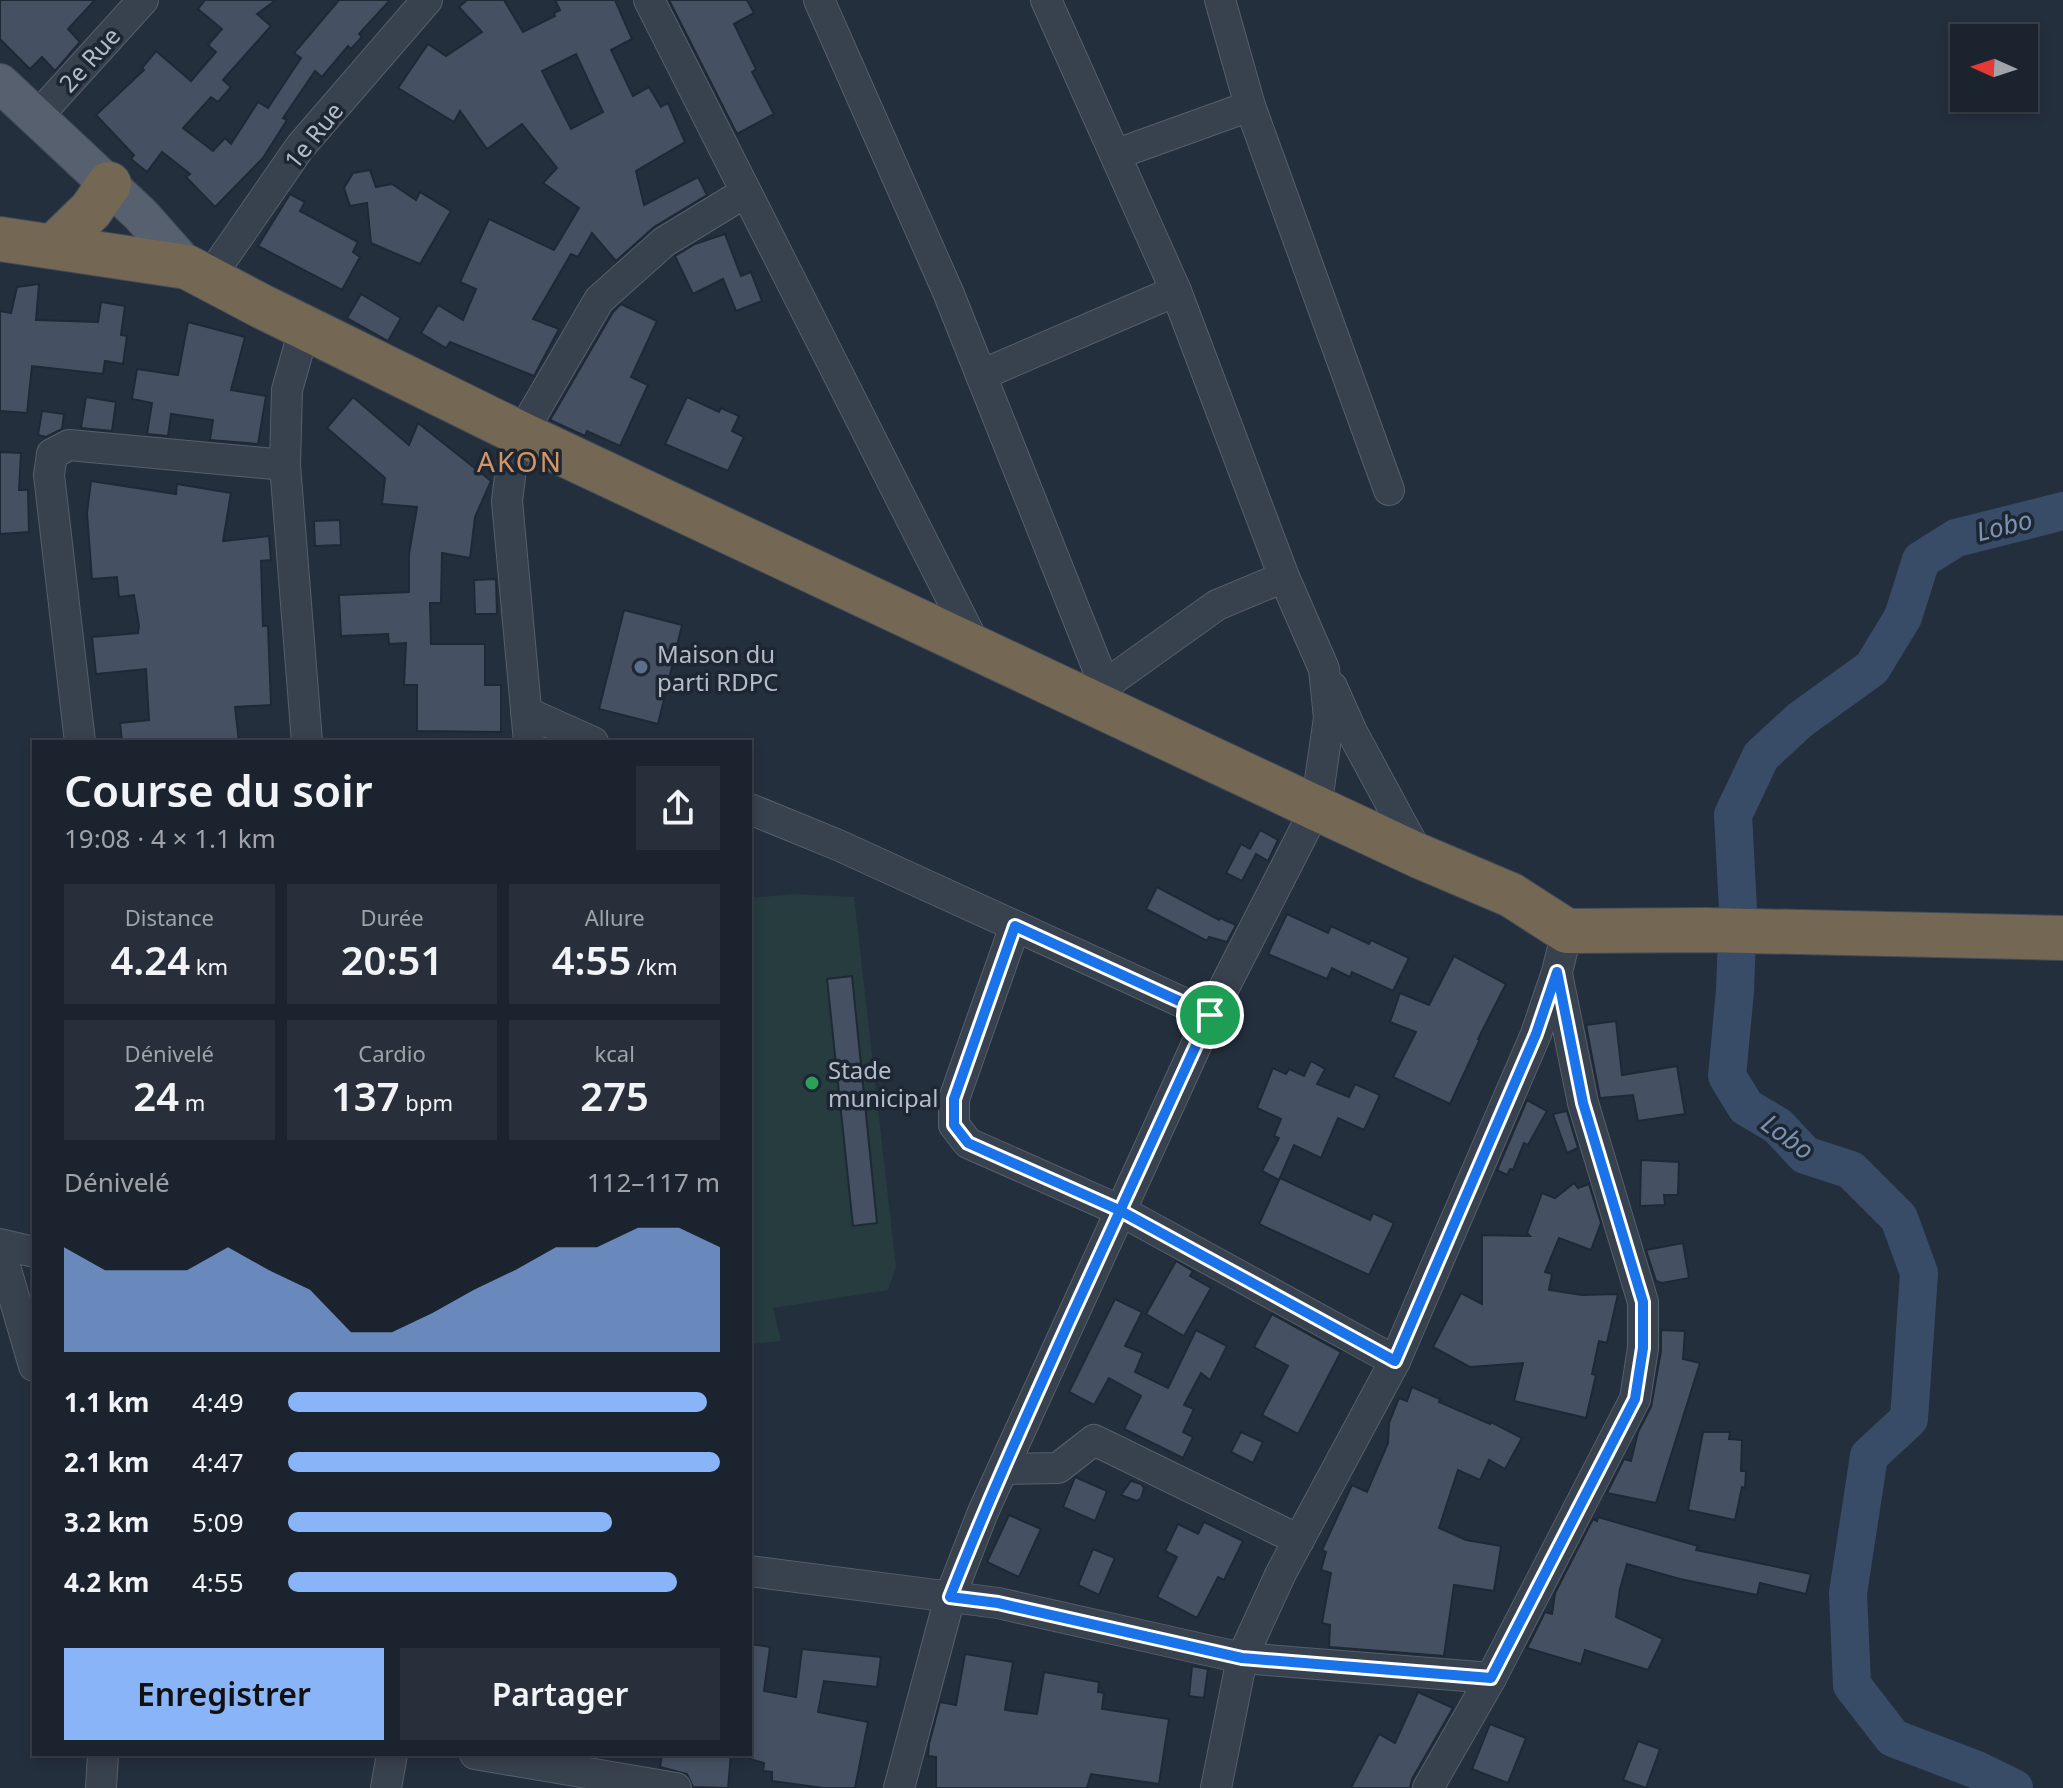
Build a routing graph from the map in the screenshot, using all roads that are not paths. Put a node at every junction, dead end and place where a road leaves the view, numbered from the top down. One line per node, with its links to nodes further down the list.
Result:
1 (143, 0): 9 (street, 2e Rue)
2 (427, 0): 15 (street, 1e Rue)
3 (649, 0): 12 (street)
4 (819, 0): 18 (street)
5 (1046, 0): 10 (street)
6 (1220, 0): 8 (street)
7 (0, 83): 9 (main road)
8 (1250, 106): 10 (street); 21 (street)
9 (36, 118): 11 (main road)
10 (1117, 154): 16 (street)
11 (109, 184): 14 (highway); 15 (main road)
12 (746, 192): 19 (street); 23 (street)
13 (0, 239): 14 (highway)
14 (54, 246): 15 (highway)
15 (198, 272): 17 (highway)
16 (1176, 291): 18 (street); 22 (street)
17 (305, 326): 19 (highway); 20 (street)
18 (981, 375): 25 (street)
19 (521, 434): 23 (highway); 26 (street)
20 (285, 465): 27 (street); 28 (street)
21 (1389, 490)
22 (1284, 577): 24 (street); 25 (street)
23 (976, 647): 25 (highway)
24 (1324, 669): 31 (street); 33 (street)
25 (1095, 691): 31 (highway)
26 (526, 712): 29 (street); 30 (street)
27 (80, 740)
28 (307, 740)
29 (529, 740)
30 (589, 740)
31 (1316, 808): 33 (highway); 37 (street)
32 (752, 810): 34 (street)
33 (1419, 856): 36 (highway)
34 (1015, 926): 37 (street); 38 (street)
35 (2063, 938): 36 (highway)
36 (1562, 952): 42 (street); 48 (street)
37 (1210, 1015): 38 (street)
38 (1119, 1210): 42 (street); 43 (street)
39 (0, 1246): 40 (street); 41 (street)
40 (32, 1252)
41 (32, 1359)
42 (1395, 1361): 44 (street)
43 (1003, 1469): 44 (street); 46 (street)
44 (1299, 1540): 47 (street)
45 (752, 1571): 46 (street)
46 (950, 1597): 47 (street); 56 (street)
47 (1242, 1658): 48 (street); 57 (street)
48 (1491, 1678): 58 (street)
49 (103, 1756): 53 (street)
50 (392, 1756): 54 (street)
51 (487, 1756): 52 (street)
52 (581, 1771): 55 (street)
53 (101, 1788)
54 (386, 1788)
55 (676, 1788)
56 (899, 1788)
57 (1216, 1788)
58 (1428, 1788)

